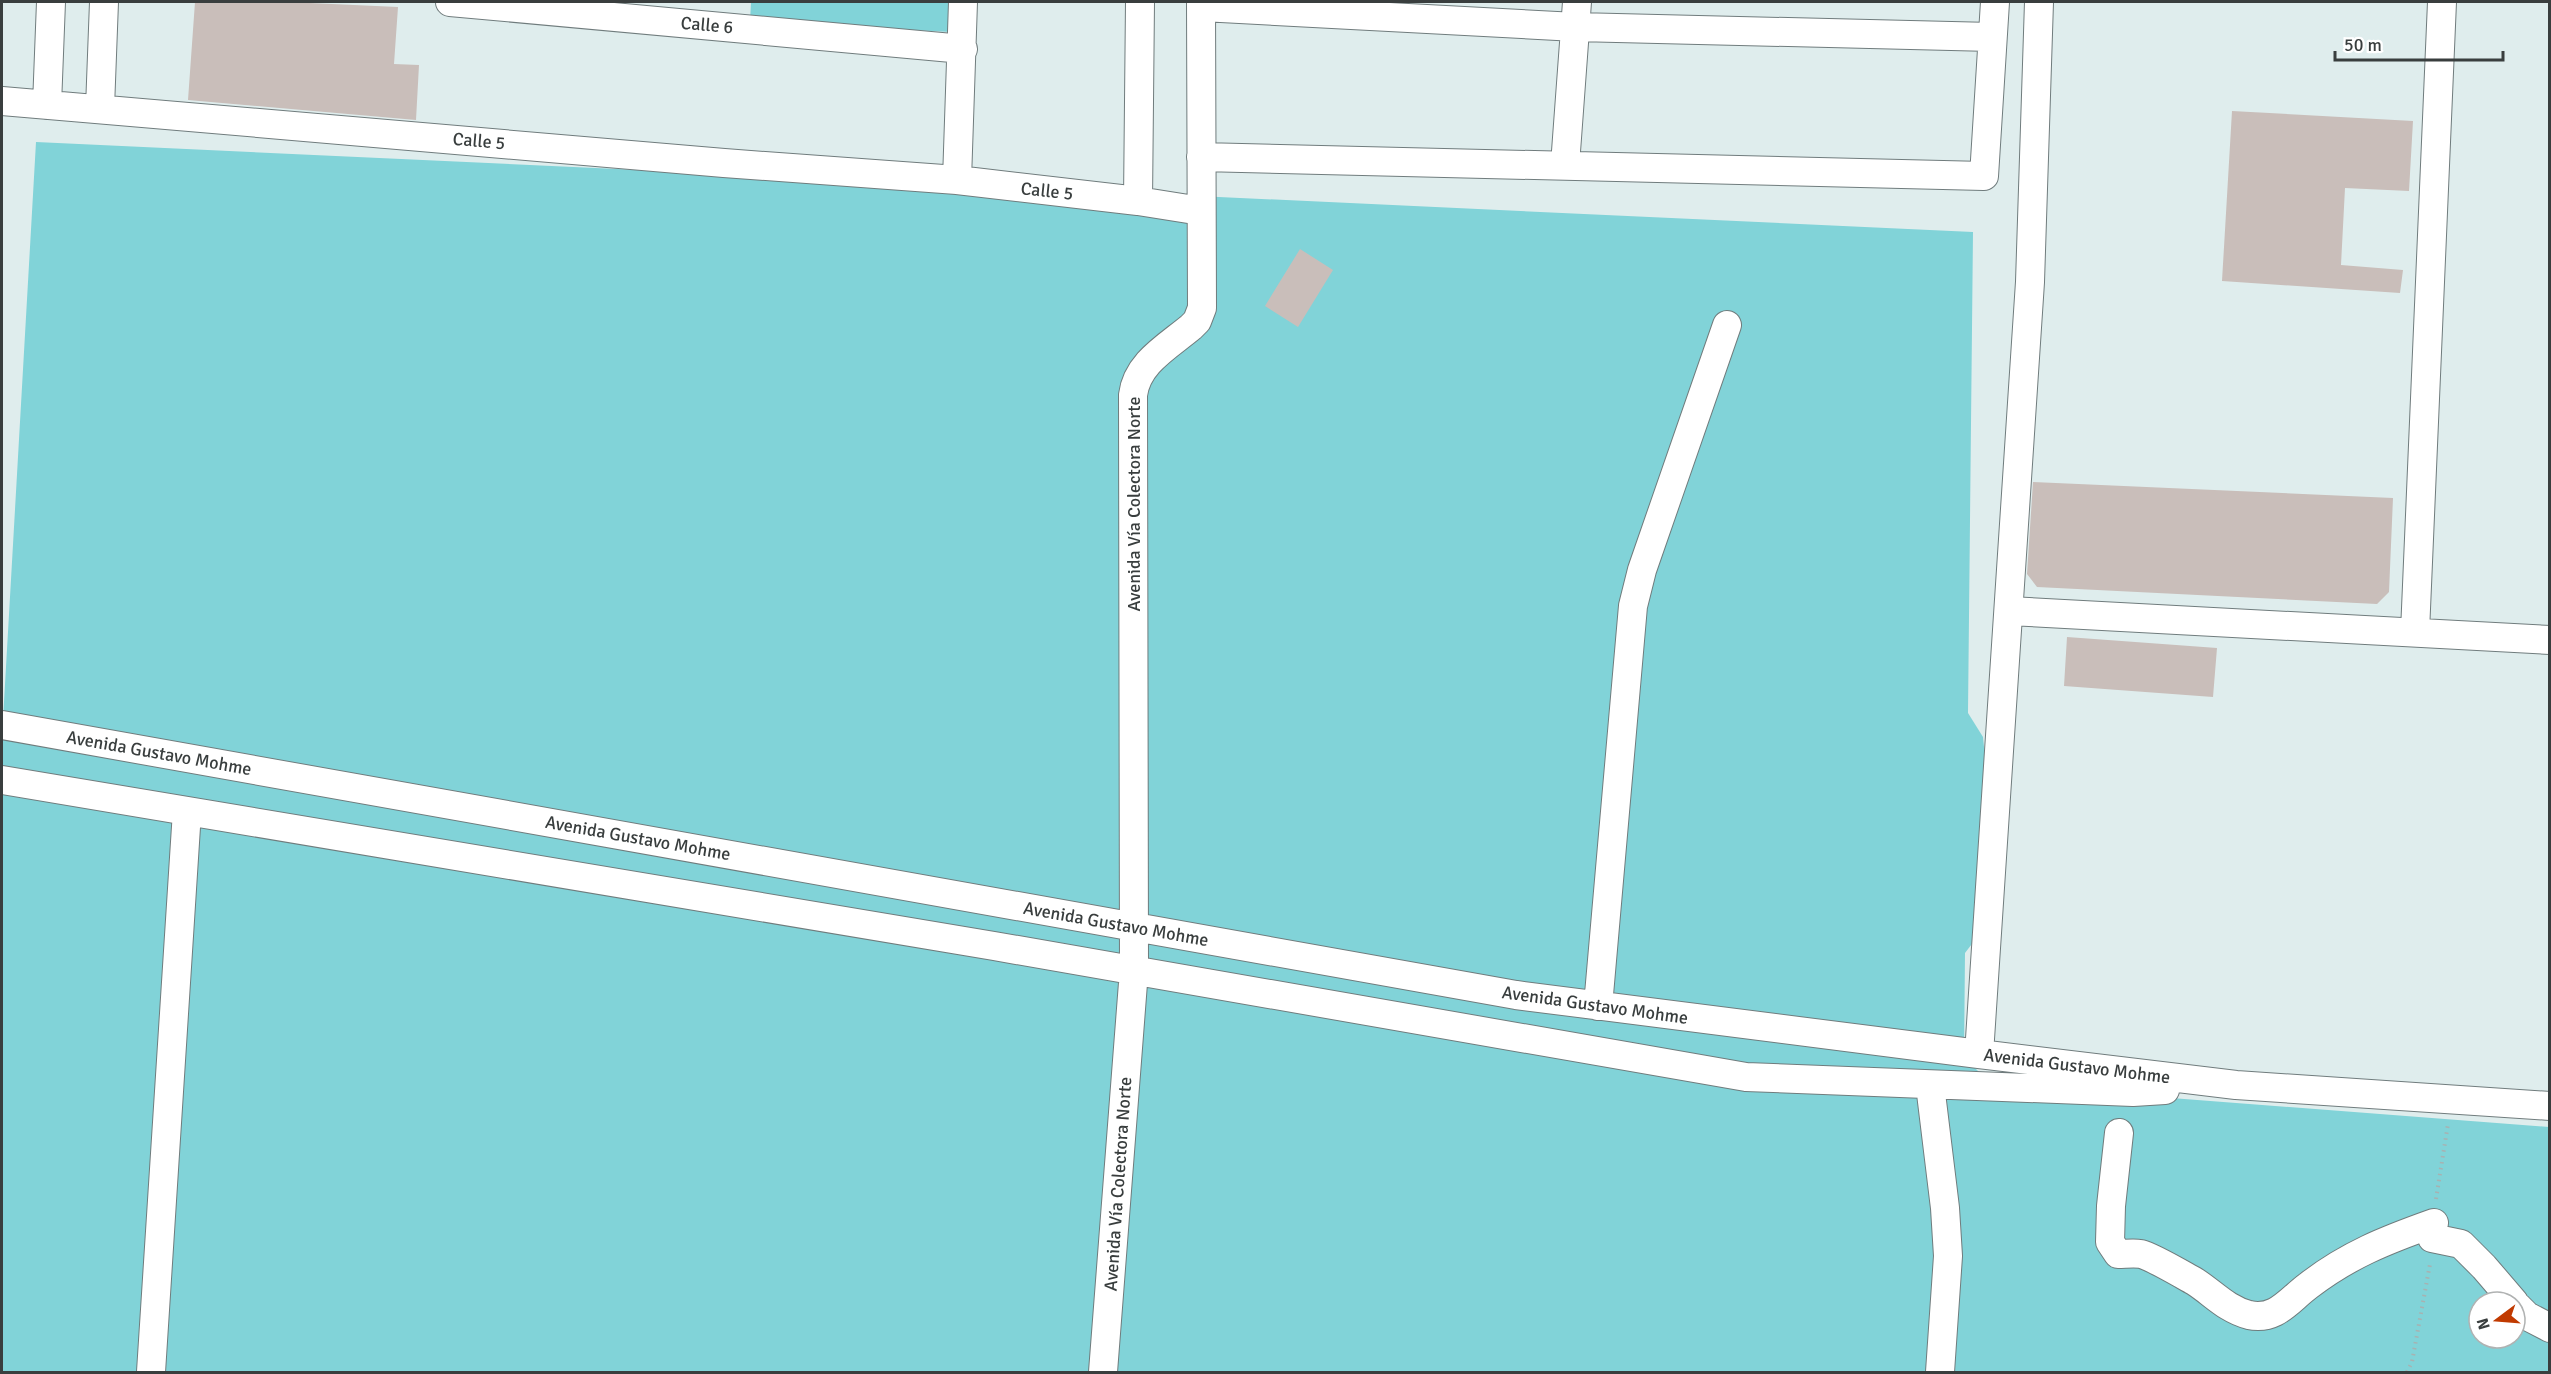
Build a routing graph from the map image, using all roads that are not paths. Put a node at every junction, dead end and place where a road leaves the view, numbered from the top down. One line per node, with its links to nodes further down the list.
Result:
1 (51, 2): 14 (street)
2 (104, 2): 15 (street)
3 (450, 2): 12 (street, Calle 6)
4 (963, 2): 12 (street)
5 (1140, 2): 19 (street)
6 (1995, 2): 11 (street)
7 (2039, 2): 22 (street)
8 (2442, 2): 23 (street)
9 (1202, 4): 10 (street); 16 (street, Avenida Vía Colectora Norte)
10 (1577, 14): 11 (street); 17 (street)
11 (1992, 38): 17 (street)
12 (963, 50): 18 (street)
13 (2, 100): 14 (street, Calle 5)
14 (47, 105): 15 (street, Calle 5)
15 (100, 108): 18 (street, Calle 5)
16 (1201, 157): 17 (street); 20 (street, Avenida Vía Colectora Norte)
17 (1565, 165)
18 (957, 180): 19 (street, Calle 5)
19 (1138, 201): 20 (street, Calle 5)
20 (1202, 211): 28 (street, Avenida Vía Colectora Norte)
21 (1727, 325): 30 (street)
22 (2009, 611): 23 (street); 31 (street)
23 (2415, 632): 24 (street)
24 (2550, 640)
25 (2, 725): 28 (street, Avenida Gustavo Mohme)
26 (2, 780): 27 (street, Avenida Gustavo Mohme)
27 (187, 811): 29 (street, Avenida Gustavo Mohme); 39 (street)
28 (1134, 927): 29 (street, Avenida Vía Colectora Norte); 30 (street, Avenida Gustavo Mohme)
29 (1133, 983): 33 (street, Avenida Gustavo Mohme); 40 (street, Avenida Vía Colectora Norte)
30 (1598, 1006): 31 (street, Avenida Gustavo Mohme)
31 (1979, 1054): 32 (street, Avenida Gustavo Mohme)
32 (2236, 1084): 33 (street, Avenida Gustavo Mohme); 34 (street, Avenida Gustavo Mohme)
33 (1930, 1085): 41 (street)
34 (2550, 1106)
35 (2119, 1133): 36 (street)
36 (2503, 1290)
37 (2527, 1316): 38 (street)
38 (2550, 1328)
39 (151, 1372)
40 (1103, 1372)
41 (1941, 1372)

